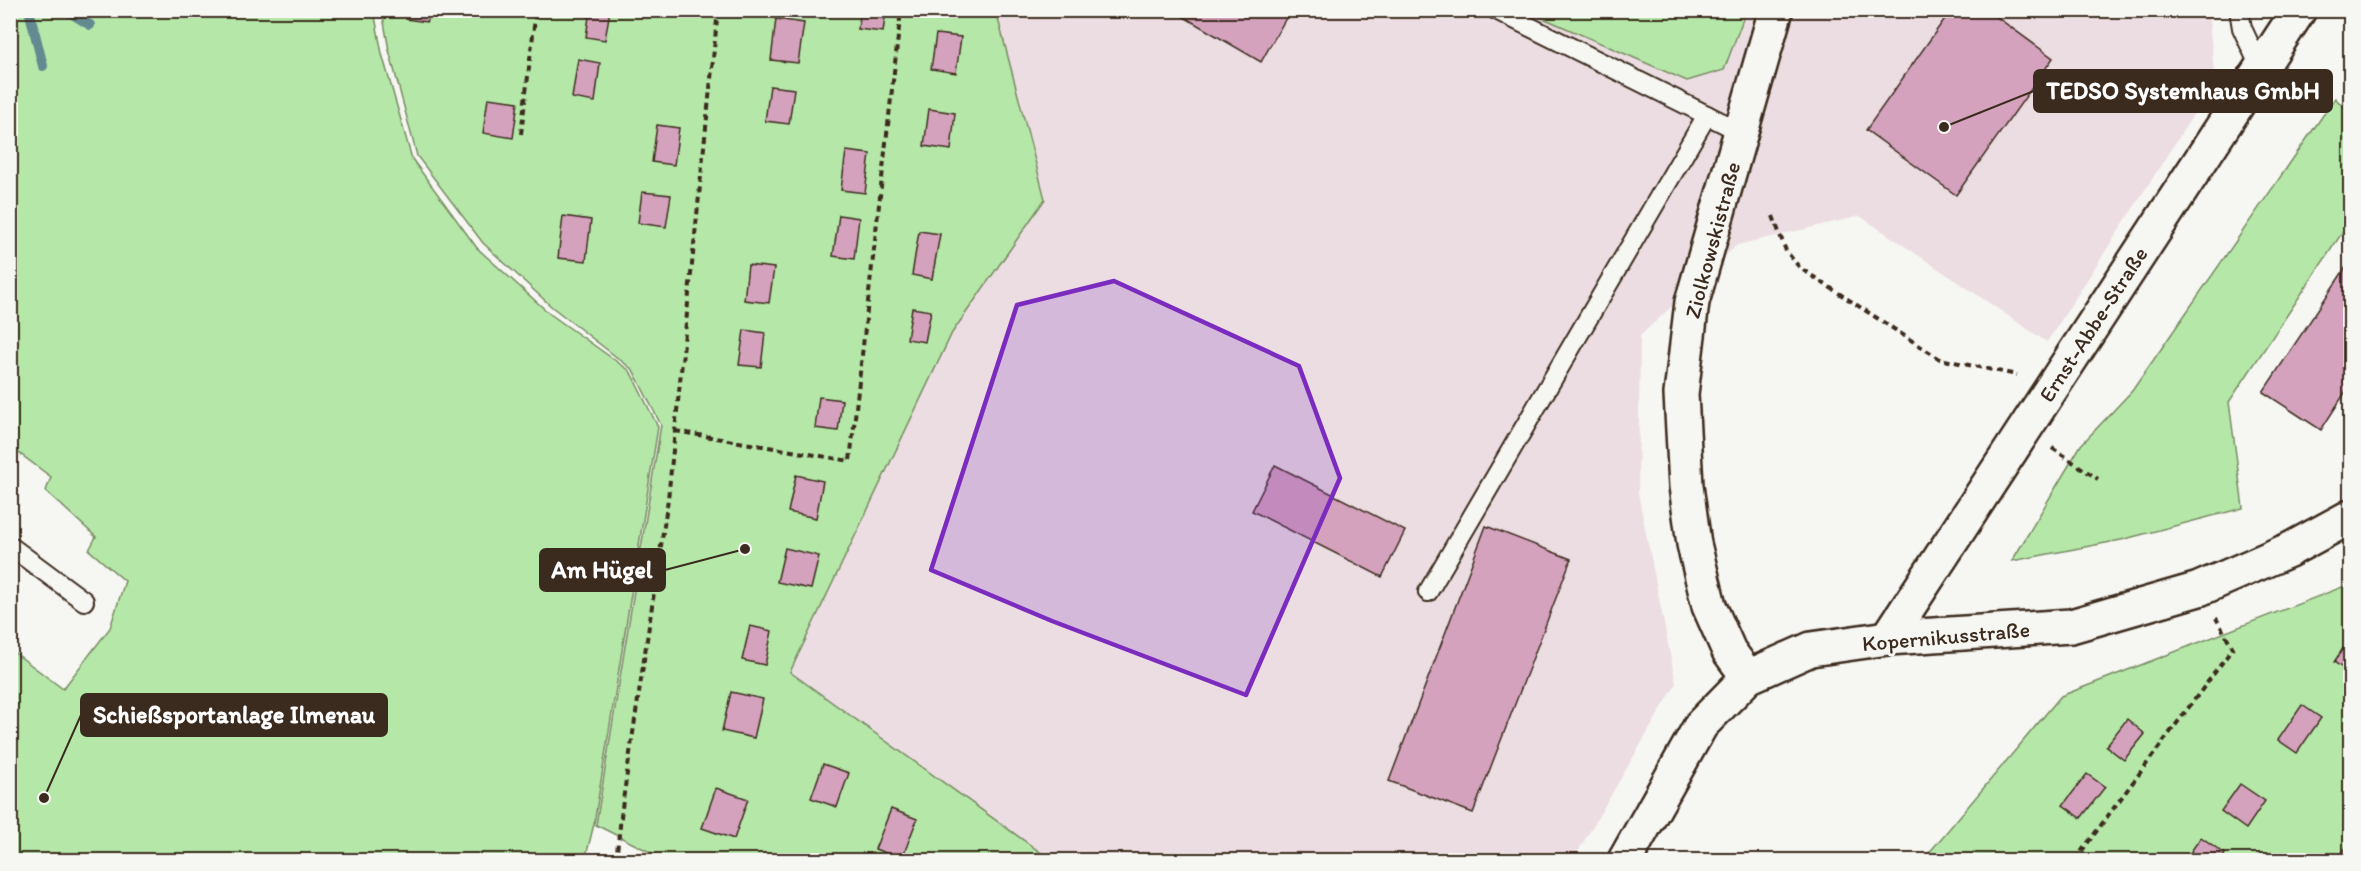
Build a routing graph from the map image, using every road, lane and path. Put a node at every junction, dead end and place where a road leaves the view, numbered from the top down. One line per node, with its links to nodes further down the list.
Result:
1 (536, 10): 11 (path)
2 (718, 10): 15 (path)
3 (901, 10): 15 (path)
4 (1496, 10): 9 (lane)
5 (1776, 10): 10 (street, Ziolkowskistraße)
6 (2239, 10): 8 (lane)
7 (2299, 10): 8 (street, Ernst-Abbe-Straße)
8 (2260, 67): 13 (street, Ernst-Abbe-Straße)
9 (1707, 115): 10 (lane); 19 (lane)
10 (1741, 132): 23 (street, Ziolkowskistraße)
11 (521, 134)
12 (1773, 216): 13 (path)
13 (2055, 382): 14 (street, Ernst-Abbe-Straße)
14 (2024, 430): 16 (path); 21 (street, Ernst-Abbe-Straße)
15 (675, 431): 24 (path)
16 (2097, 478)
17 (2350, 518): 21 (street, Kopernikusstraße)
18 (10, 546): 20 (lane)
19 (1428, 592)
20 (84, 601)
21 (1888, 638): 23 (street, Kopernikusstraße)
22 (2233, 648): 26 (path)
23 (1748, 677): 25 (street, Kopernikusstraße)
24 (616, 861)
25 (1626, 861)
26 (2075, 861)

